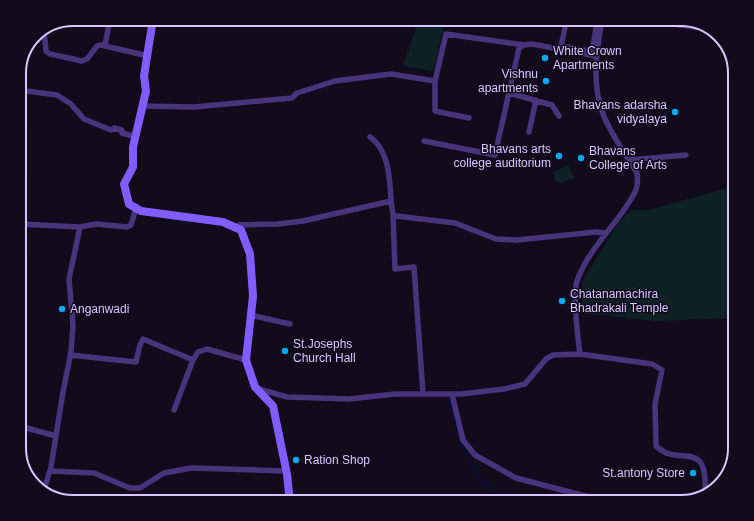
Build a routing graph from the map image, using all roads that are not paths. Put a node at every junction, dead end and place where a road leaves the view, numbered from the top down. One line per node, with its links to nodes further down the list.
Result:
1 (109, 26): 8 (street)
2 (152, 26): 10 (main road)
3 (565, 26): 9 (street)
4 (597, 26): 9 (street)
5 (601, 26): 9 (street)
6 (44, 36): 8 (street)
7 (524, 45): 9 (street); 11 (street); 13 (street)
8 (105, 46): 10 (street)
9 (595, 53): 23 (street)
10 (148, 56): 15 (main road)
11 (435, 81): 15 (street); 17 (street)
12 (26, 91): 19 (street)
13 (509, 93): 14 (street); 21 (street)
14 (536, 100): 16 (street); 18 (street)
15 (143, 106): 19 (main road)
16 (559, 116)
17 (469, 118)
18 (529, 132)
19 (136, 137): 25 (main road)
20 (370, 137): 24 (street)
21 (424, 141)
22 (686, 155): 23 (street)
23 (629, 160): 30 (street)
24 (391, 200): 26 (street); 29 (street)
25 (136, 208): 28 (street); 29 (main road)
26 (393, 214): 30 (street); 38 (street)
27 (26, 224): 28 (street)
28 (80, 226): 34 (street)
29 (235, 228): 31 (main road)
30 (606, 233): 33 (street)
31 (250, 315): 32 (street); 36 (main road)
32 (290, 324)
33 (580, 354): 39 (street); 46 (street)
34 (70, 355): 35 (street); 42 (street)
35 (193, 360): 36 (street); 40 (street)
36 (246, 360): 37 (main road)
37 (255, 387): 38 (street); 44 (main road)
38 (423, 394): 39 (street)
39 (452, 394): 48 (street)
40 (174, 410)
41 (26, 428): 42 (street)
42 (56, 436): 43 (street)
43 (50, 471): 44 (street); 45 (street)
44 (287, 471): 47 (main road)
45 (45, 486)
46 (704, 488)
47 (289, 495)
48 (581, 495)

